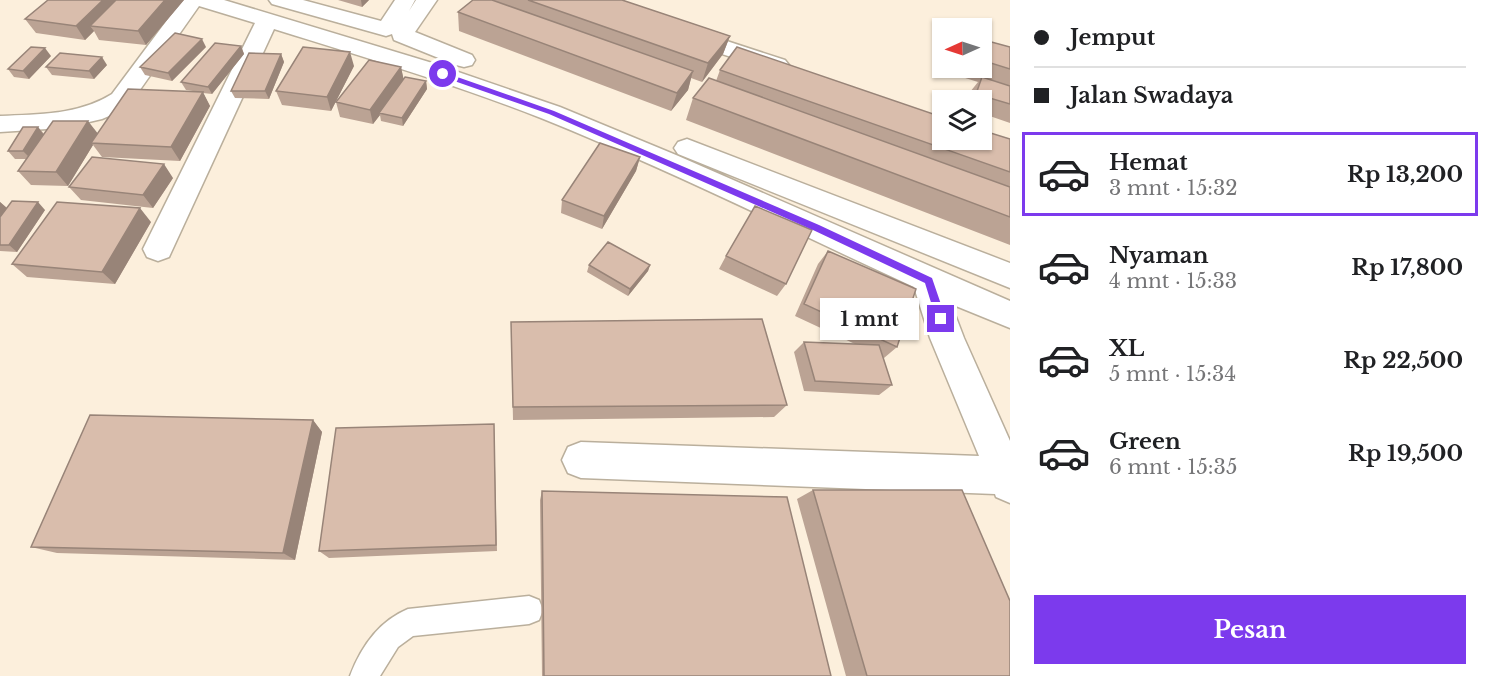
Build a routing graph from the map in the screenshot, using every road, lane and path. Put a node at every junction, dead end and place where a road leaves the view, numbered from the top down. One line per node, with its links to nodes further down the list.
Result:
1 (193, 0): 8 (street)
2 (202, 0): 5 (street)
3 (405, 0): 5 (street)
4 (427, 0): 10 (street)
5 (273, 10): 9 (street); 11 (street)
6 (661, 26): 7 (street)
7 (796, 71)
8 (0, 124)
9 (158, 249)
10 (1010, 276)
11 (928, 281): 12 (street); 14 (street)
12 (1010, 315)
13 (581, 460): 14 (street)
14 (1008, 480)
15 (529, 610): 16 (lane)
16 (364, 676)

